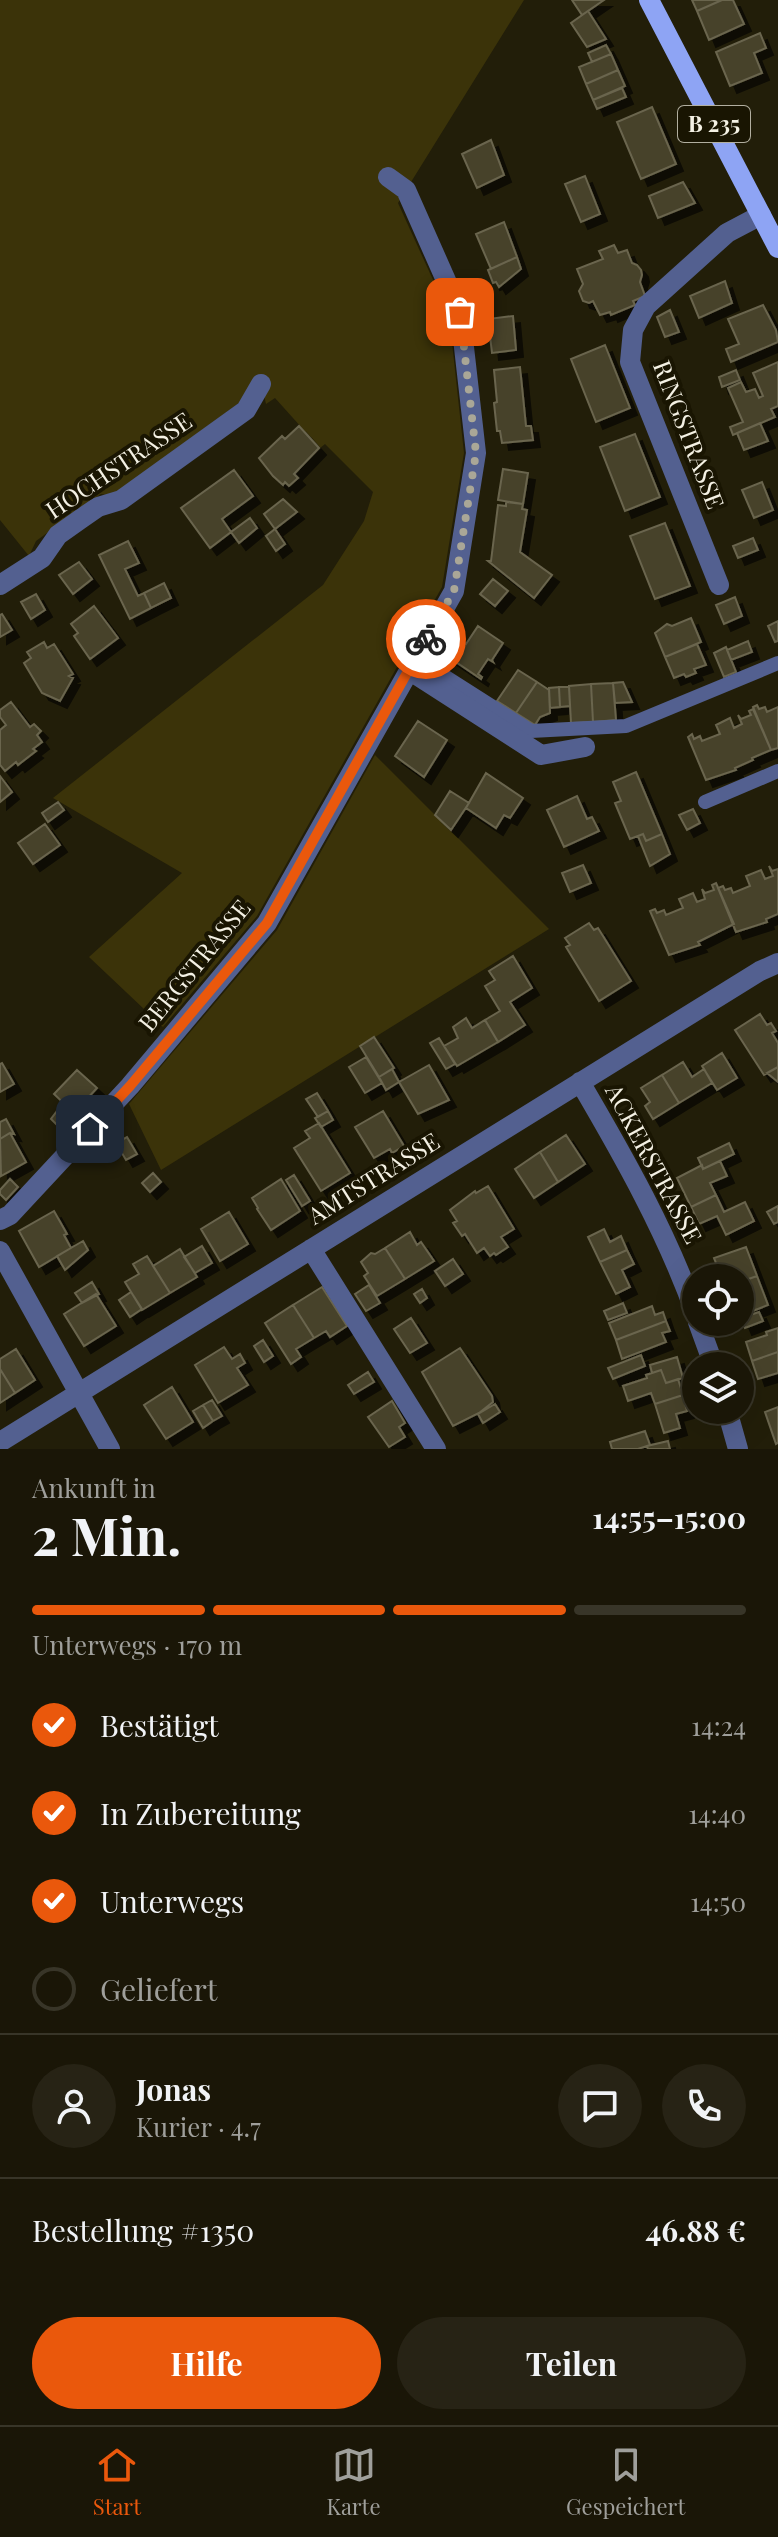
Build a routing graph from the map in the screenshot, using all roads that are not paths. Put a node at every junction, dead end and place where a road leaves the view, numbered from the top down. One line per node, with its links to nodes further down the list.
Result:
1 (649, 0): 3 (main road, B 235)
2 (388, 177): 9 (street, BERGSTRASSE)
3 (761, 215): 4 (main road, B 235); 7 (street, RINGSTRASSE)
4 (778, 248)
5 (261, 384): 6 (street, HOCHSTRASSE)
6 (0, 585)
7 (719, 585)
8 (778, 663): 9 (lane)
9 (413, 664): 10 (street); 15 (street, BERGSTRASSE)
10 (585, 747)
11 (778, 771): 12 (lane)
12 (705, 802)
13 (778, 963): 14 (street, AMTSTRASSE)
14 (580, 1082): 16 (street, AMTSTRASSE); 18 (street, ACKERSTRASSE)
15 (0, 1220)
16 (311, 1249): 19 (street, AMTSTRASSE); 23 (street)
17 (0, 1251): 19 (street)
18 (682, 1274)
19 (78, 1392): 21 (street, AMTSTRASSE); 22 (street)
20 (731, 1424): 24 (street)
21 (0, 1442)
22 (110, 1449)
23 (436, 1449)
24 (738, 1449)

